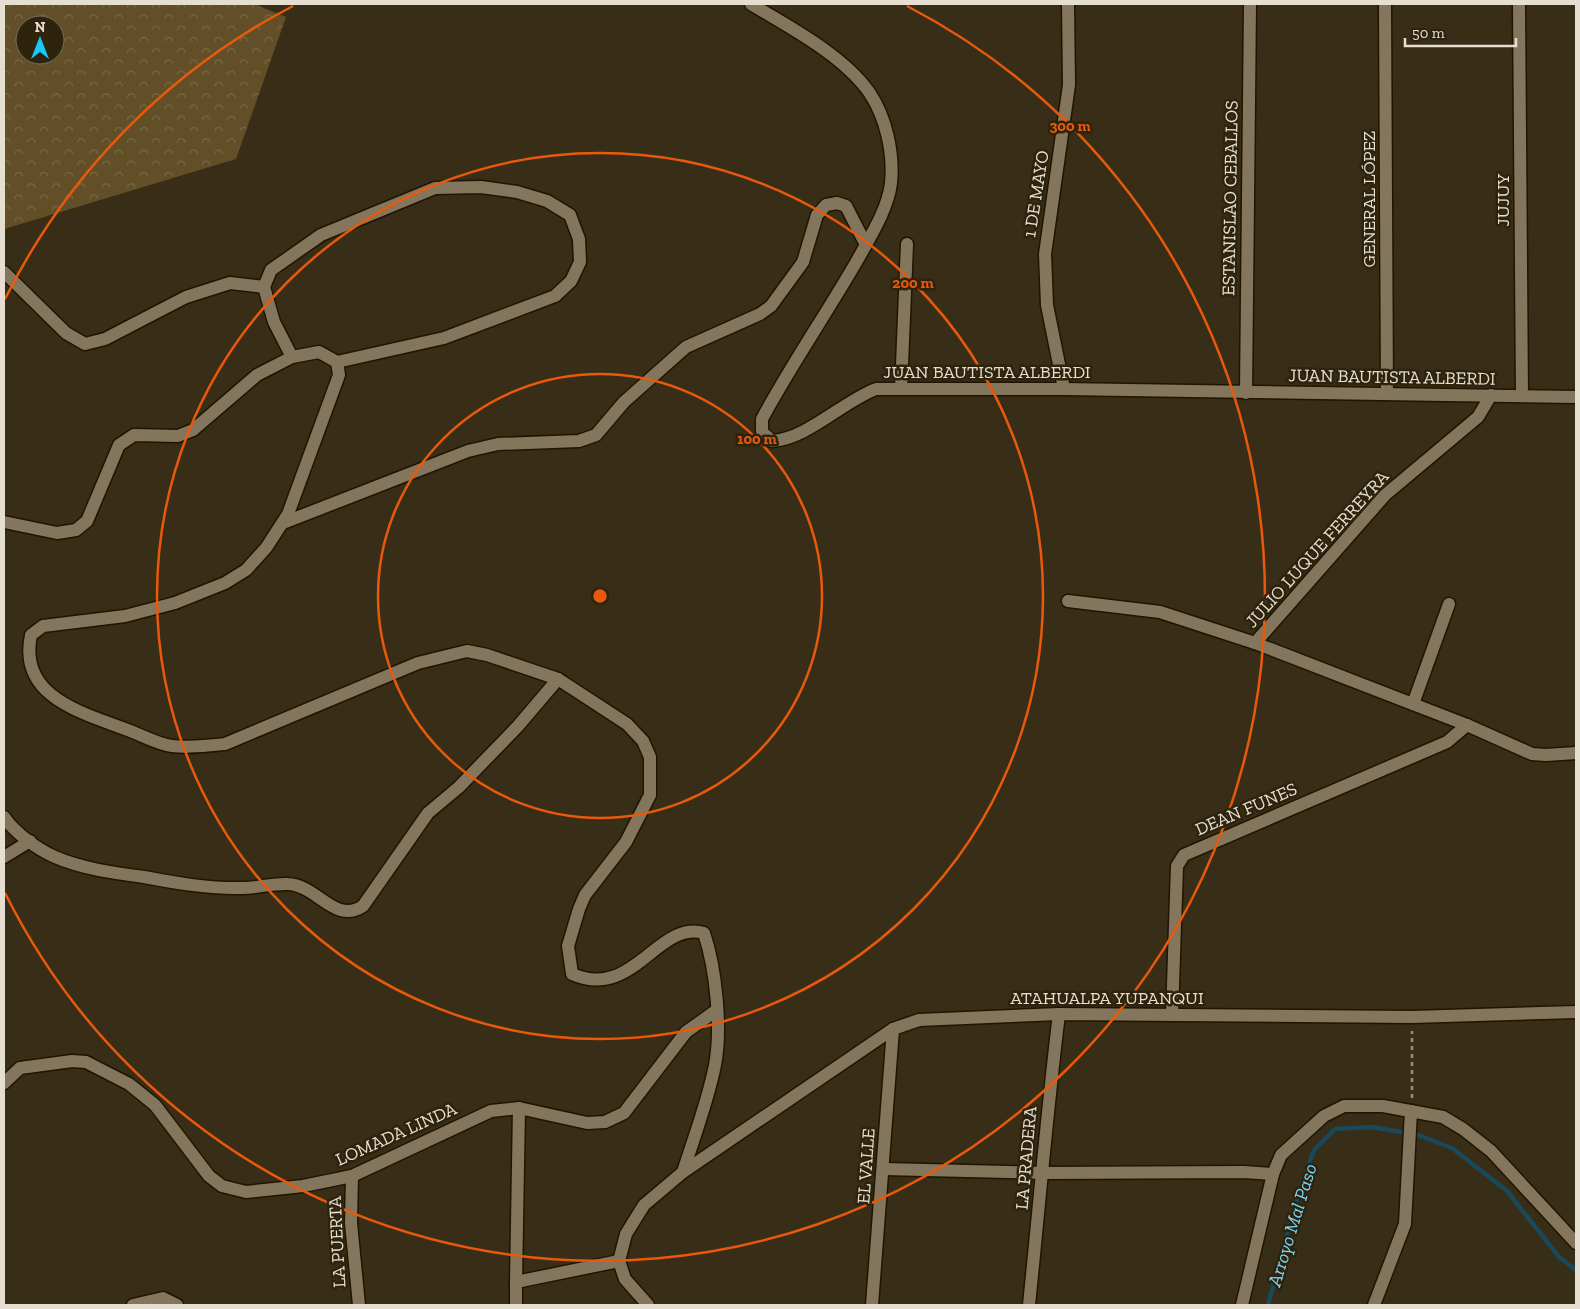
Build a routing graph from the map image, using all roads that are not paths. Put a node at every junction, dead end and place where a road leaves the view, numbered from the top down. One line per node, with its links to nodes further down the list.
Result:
1 (751, 4): 6 (street, JUAN BAUTISTA ALBERDI)
2 (1068, 4): 13 (street, 1 DE MAYO)
3 (1250, 4): 14 (street, ESTANISLAO CEBALLOS)
4 (1385, 4): 15 (street, GENERAL LÓPEZ)
5 (1519, 4): 17 (street, JUJUY)
6 (866, 244): 12 (street, JUAN BAUTISTA ALBERDI); 20 (street)
7 (906, 244): 12 (street)
8 (4, 272): 9 (street)
9 (264, 287): 10 (street); 11 (street)
10 (292, 357): 11 (street); 19 (street)
11 (338, 362): 20 (street)
12 (902, 389): 13 (street, JUAN BAUTISTA ALBERDI)
13 (1064, 389): 14 (street, JUAN BAUTISTA ALBERDI)
14 (1246, 393): 15 (street, JUAN BAUTISTA ALBERDI)
15 (1387, 394): 16 (street, JUAN BAUTISTA ALBERDI)
16 (1491, 395): 17 (street, JUAN BAUTISTA ALBERDI); 23 (street, JULIO LUQUE FERREYRA)
17 (1522, 396): 18 (street, JUAN BAUTISTA ALBERDI)
18 (1576, 397)
19 (4, 522)
20 (283, 523): 24 (street)
21 (1068, 601): 23 (street)
22 (1449, 604): 25 (street)
23 (1255, 643): 25 (street)
24 (558, 679): 29 (street); 31 (street)
25 (1413, 704): 26 (street)
26 (1467, 725): 27 (street); 34 (street, DEAN FUNES)
27 (1576, 753)
28 (4, 817): 29 (street)
29 (30, 841): 30 (street)
30 (4, 857)
31 (717, 1010): 37 (street, LOMADA LINDA); 40 (street)
32 (1576, 1012): 34 (street, ATAHUALPA YUPANQUI)
33 (1060, 1014): 34 (street, ATAHUALPA YUPANQUI); 35 (street, ATAHUALPA YUPANQUI); 41 (street, LA PRADERA)
34 (1172, 1015)
35 (894, 1029): 39 (street, EL VALLE); 40 (street, ATAHUALPA YUPANQUI)
36 (4, 1083): 43 (street, LOMADA LINDA)
37 (519, 1108): 43 (street, LOMADA LINDA); 46 (street)
38 (1411, 1111): 42 (street); 44 (street); 55 (street)
39 (884, 1169): 41 (street); 52 (street, EL VALLE)
40 (684, 1172): 45 (street, ATAHUALPA YUPANQUI)
41 (1043, 1173): 42 (street); 53 (street, LA PRADERA)
42 (1273, 1174): 54 (street)
43 (352, 1176): 49 (street, LA PUERTA)
44 (1576, 1243)
45 (619, 1261): 46 (street); 51 (street)
46 (516, 1282): 50 (street)
47 (133, 1305): 48 (street)
48 (177, 1305)
49 (359, 1305)
50 (516, 1305)
51 (648, 1305)
52 (872, 1305)
53 (1029, 1305)
54 (1242, 1305)
55 (1374, 1305)

